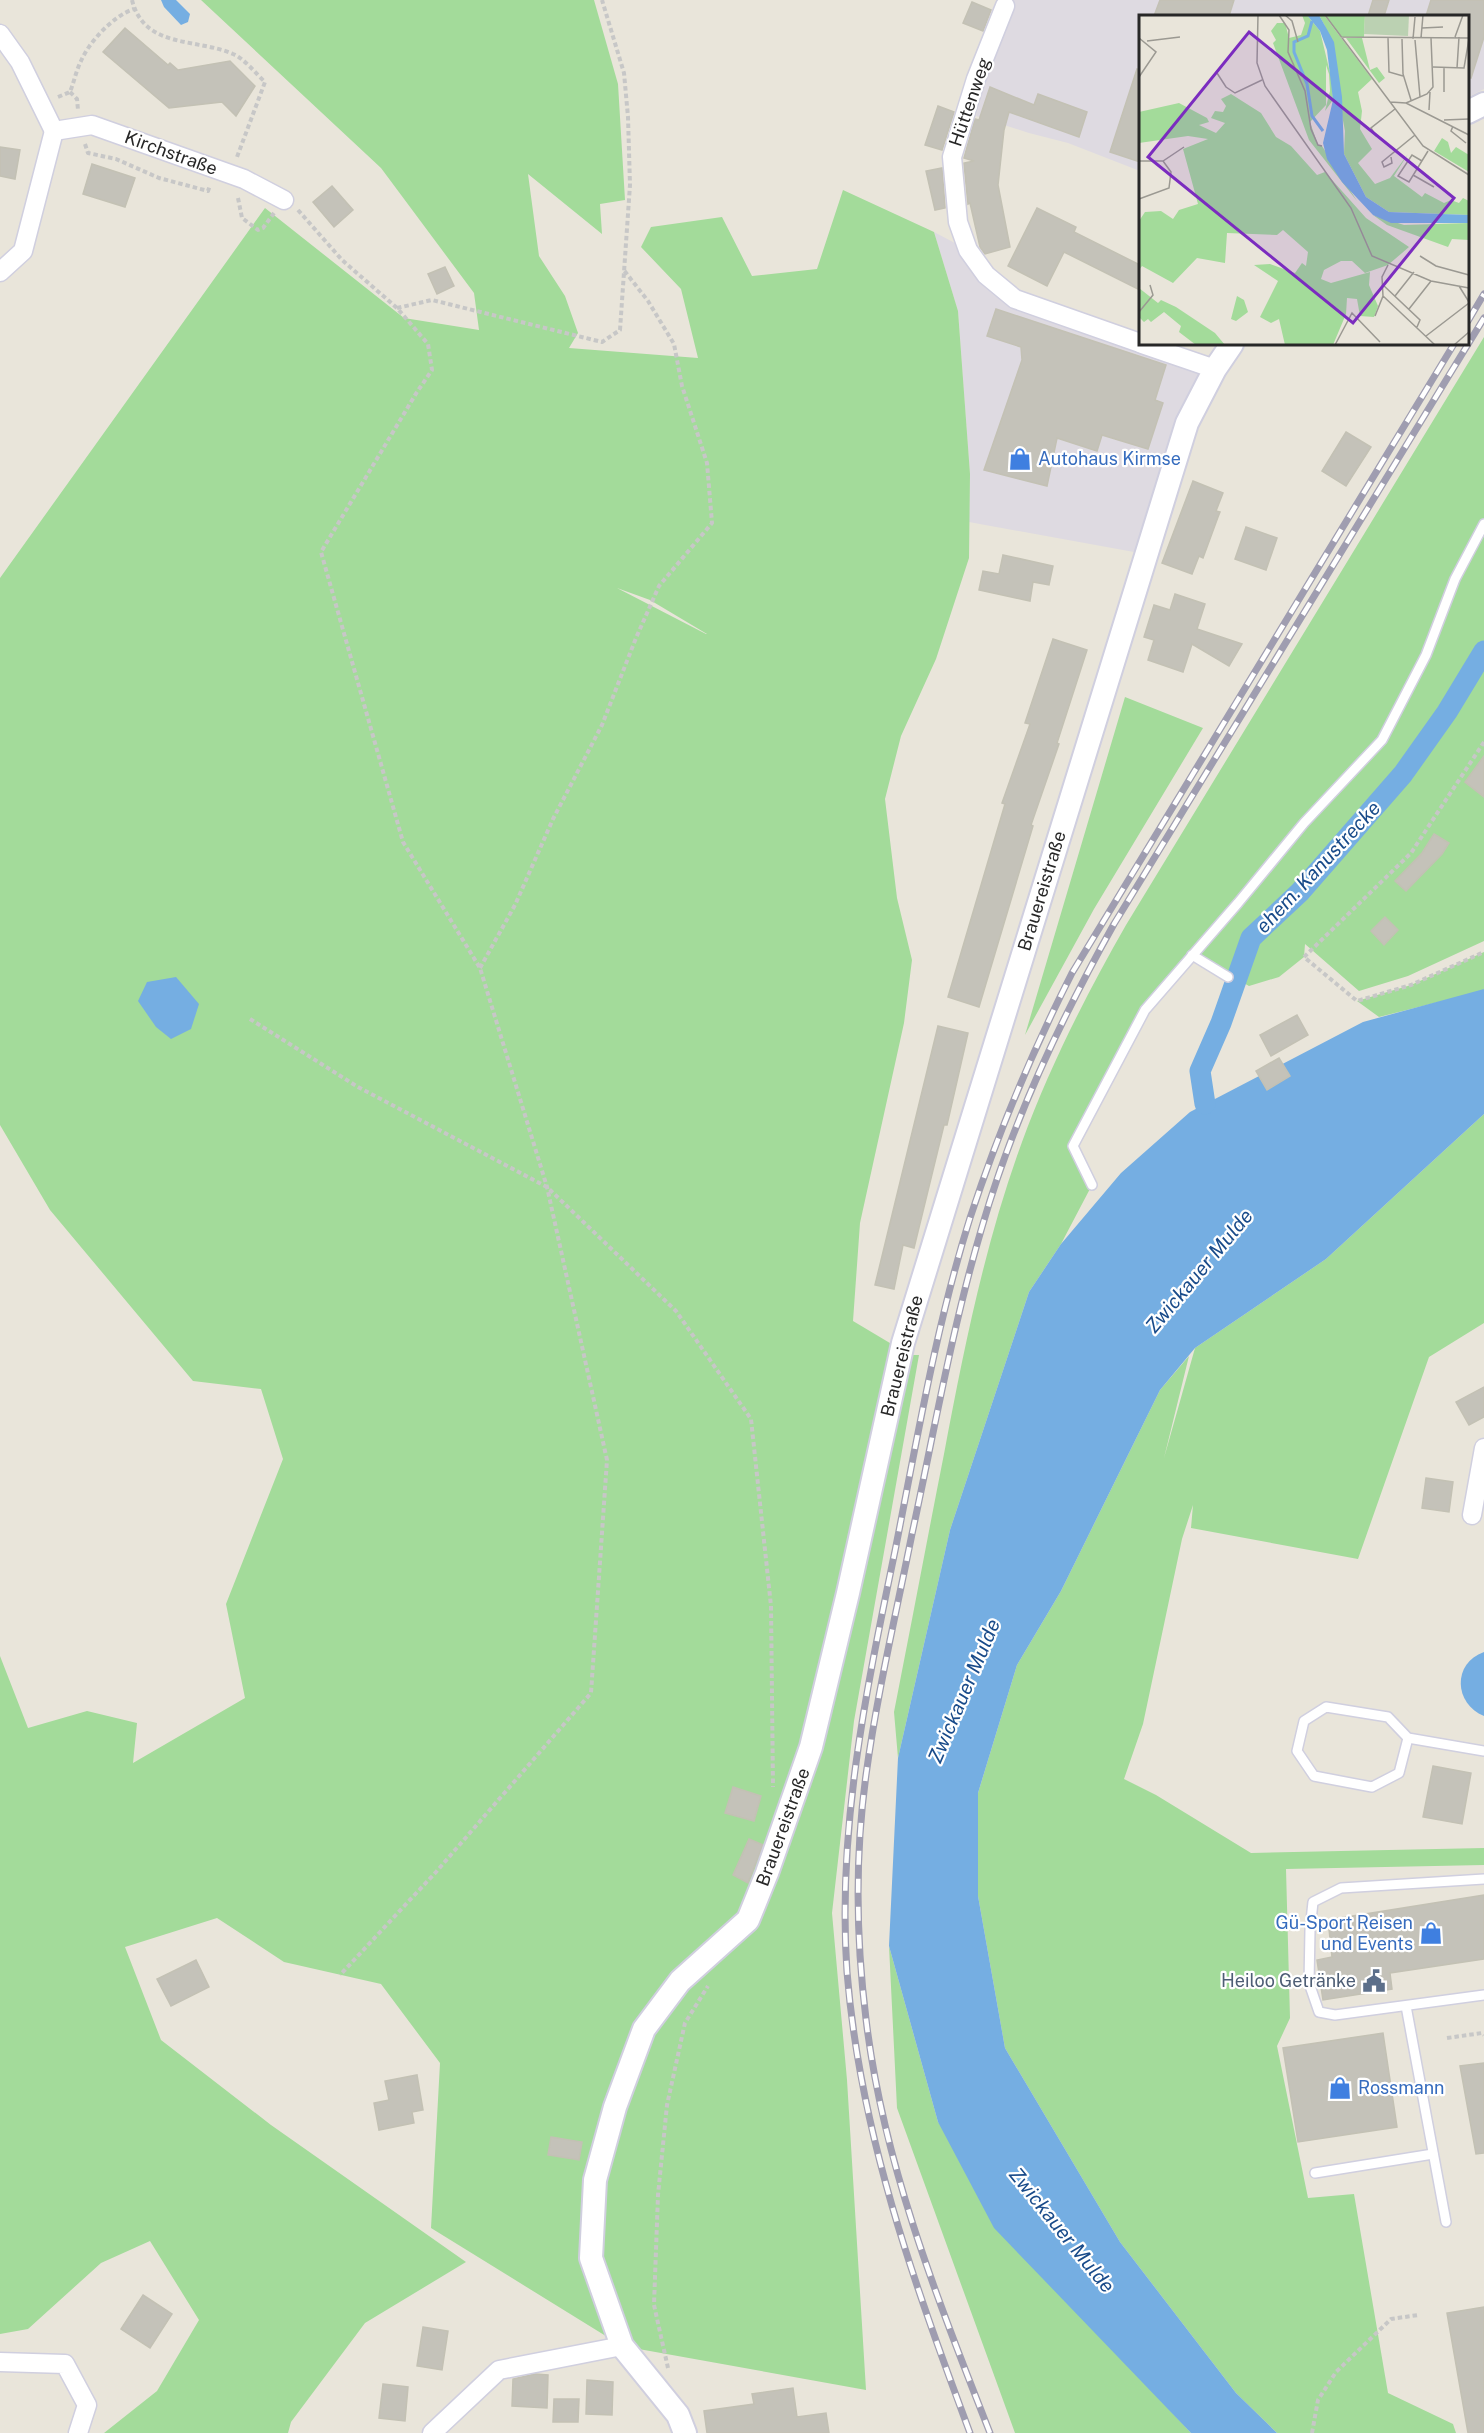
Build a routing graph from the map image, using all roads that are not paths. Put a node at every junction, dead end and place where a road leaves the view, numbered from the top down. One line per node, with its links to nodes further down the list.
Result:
1 (1005, 6): 8 (street, Hüttenweg)
2 (0, 34): 5 (street)
3 (1484, 104): 4 (street)
4 (1469, 111)
5 (54, 131): 6 (street, Kirchstraße); 7 (street)
6 (284, 200)
7 (0, 272)
8 (1139, 342)
9 (1147, 345): 11 (street, Hüttenweg)
10 (1231, 345): 11 (street, Brauereistraße)
11 (1215, 369): 26 (street, Brauereistraße)
12 (1484, 524): 13 (lane)
13 (1192, 955): 14 (lane); 15 (lane)
14 (1227, 977)
15 (1092, 1185)
16 (1484, 1448): 17 (street)
17 (1472, 1515)
18 (1408, 1738): 18 (lane); 19 (lane)
19 (1484, 1751)
20 (1484, 1879): 22 (lane)
21 (1484, 1995): 22 (lane)
22 (1406, 2006): 23 (lane)
23 (1433, 2154): 24 (lane); 25 (lane)
24 (1315, 2173)
25 (1446, 2222)
26 (622, 2346): 28 (street); 32 (street, Brauereistraße)
27 (0, 2362): 29 (street)
28 (454, 2413): 30 (street); 31 (street)
29 (78, 2433)
30 (432, 2433)
31 (452, 2433)
32 (685, 2433)

